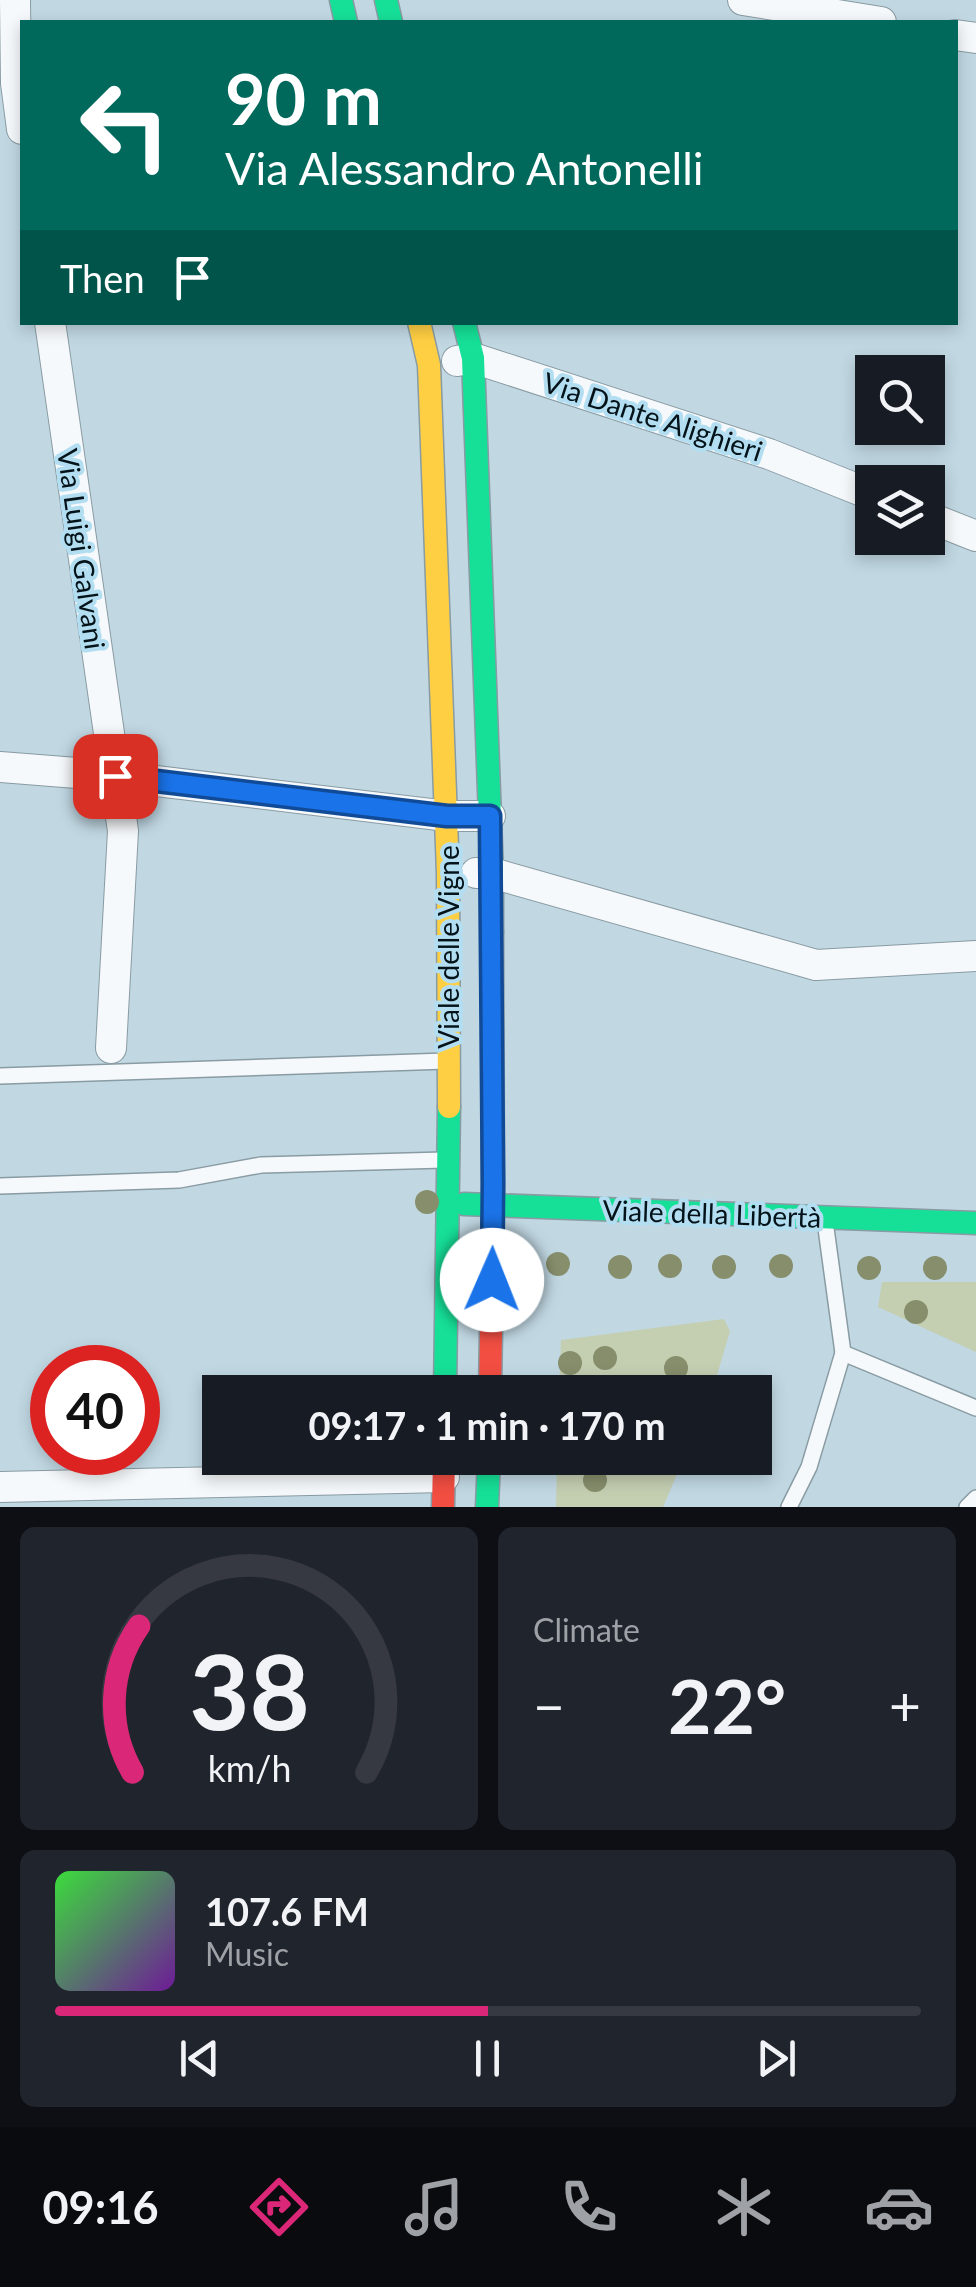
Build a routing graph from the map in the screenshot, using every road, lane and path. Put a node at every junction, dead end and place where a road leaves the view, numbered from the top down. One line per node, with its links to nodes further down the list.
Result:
1 (15, 0): 4 (street)
2 (743, 0): 3 (street)
3 (868, 20)
4 (20, 114)
5 (50, 325): 14 (street, Via Luigi Galvani)
6 (420, 325): 9 (street, Viale delle Vigne)
7 (465, 325): 8 (street, Viale delle Vigne)
8 (473, 358): 9 (street, Via Dante Alighieri); 10 (street, Via Dante Alighieri); 16 (street, Viale delle Vigne)
9 (429, 364): 15 (street, Viale delle Vigne)
10 (855, 488)
11 (945, 524): 12 (street)
12 (976, 536)
13 (0, 768): 14 (street)
14 (115, 776): 15 (street); 20 (street, Via Luigi Galvani)
15 (447, 816): 16 (street); 17 (street, Viale delle Vigne)
16 (490, 816): 18 (street, Viale delle Vigne)
17 (448, 873): 18 (street); 21 (street, Viale delle Vigne)
18 (492, 873): 19 (street); 23 (street, Viale delle Vigne)
19 (976, 956)
20 (111, 1048)
21 (448, 1061): 22 (lane); 23 (street, Viale delle Vigne)
22 (0, 1076)
23 (471, 1160): 24 (lane); 25 (street, Viale delle Vigne); 26 (street, Viale delle Vigne)
24 (0, 1186)
25 (449, 1204): 26 (street, Viale della Libertà); 30 (street, Viale delle Vigne)
26 (493, 1204): 27 (street, Viale della Libertà); 31 (street, Viale delle Vigne)
27 (824, 1217): 28 (street, Viale della Libertà); 29 (lane)
28 (976, 1223)
29 (843, 1354): 32 (lane); 38 (lane)
30 (445, 1375)
31 (490, 1375)
32 (976, 1408)
33 (488, 1475): 37 (street)
34 (444, 1480): 35 (street)
35 (0, 1487)
36 (976, 1498): 39 (lane)
37 (487, 1507)
38 (789, 1507)
39 (967, 1507)

